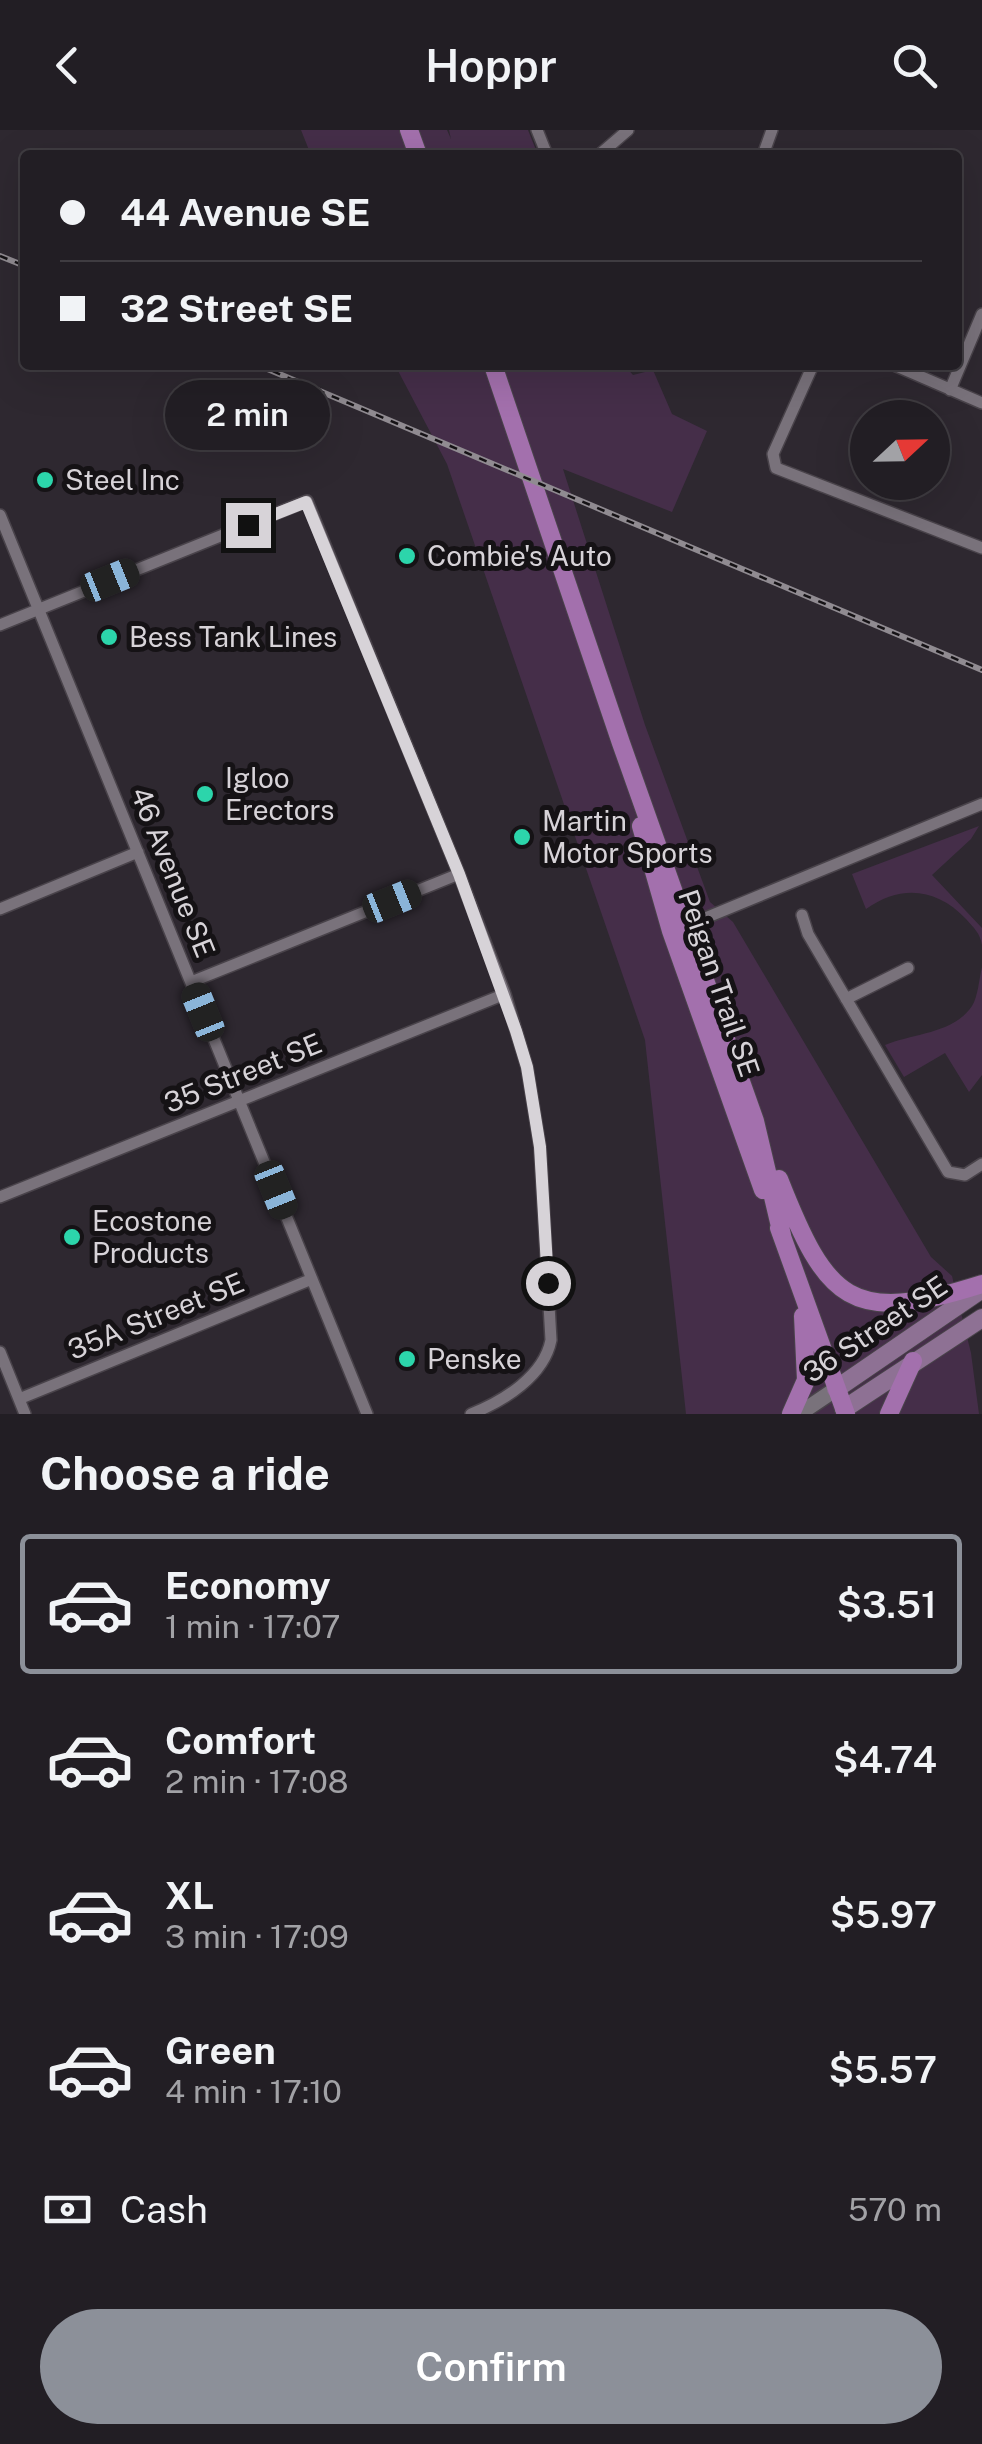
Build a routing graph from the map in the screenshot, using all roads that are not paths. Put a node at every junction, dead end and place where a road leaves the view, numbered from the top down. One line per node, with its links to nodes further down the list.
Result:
1 (628, 130): 2 (street)
2 (604, 150)
3 (982, 314): 4 (street)
4 (962, 362)
5 (494, 370): 20 (main road, Peigan Trail SE)
6 (810, 370): 12 (street)
7 (905, 370): 9 (street)
8 (958, 370): 9 (street)
9 (950, 390): 10 (street)
10 (982, 403)
11 (0, 515): 13 (street, 46 Avenue SE)
12 (982, 548)
13 (38, 609): 14 (street); 16 (street, 46 Avenue SE); 17 (street)
14 (0, 625)
15 (982, 804): 20 (street)
16 (138, 852): 18 (street); 22 (street, 46 Avenue SE)
17 (459, 874): 22 (street); 23 (street)
18 (0, 909)
19 (802, 914): 24 (street)
20 (679, 928): 26 (main road, Peigan Trail SE); 29 (main road, Peigan Trail SE)
21 (908, 968): 24 (street)
22 (191, 982): 25 (street, 46 Avenue SE)
23 (504, 994): 25 (street, 35 Street SE); 41 (street)
24 (846, 999): 27 (street)
25 (240, 1102): 28 (street, 35 Street SE); 30 (street, 46 Avenue SE)
26 (756, 1120): 29 (main road, Peigan Trail SE); 32 (main road)
27 (982, 1164)
28 (0, 1197)
29 (782, 1235): 31 (main road, Peigan Trail SE)
30 (312, 1278): 37 (street, 35A Street SE); 40 (street, 46 Avenue SE)
31 (798, 1281): 36 (main road, Peigan Trail SE); 42 (main road)
32 (982, 1287): 36 (main road, 36 Street SE)
33 (982, 1318): 35 (main road, 36 Street SE)
34 (0, 1352): 37 (street)
35 (913, 1361): 38 (main road, 36 Street SE); 44 (main road)
36 (836, 1389): 38 (main road, Peigan Trail SE); 43 (street, 36 Street SE)
37 (19, 1399): 39 (street)
38 (842, 1412)
39 (25, 1414)
40 (367, 1414)
41 (471, 1414)
42 (791, 1414)
43 (799, 1414)
44 (889, 1414)

